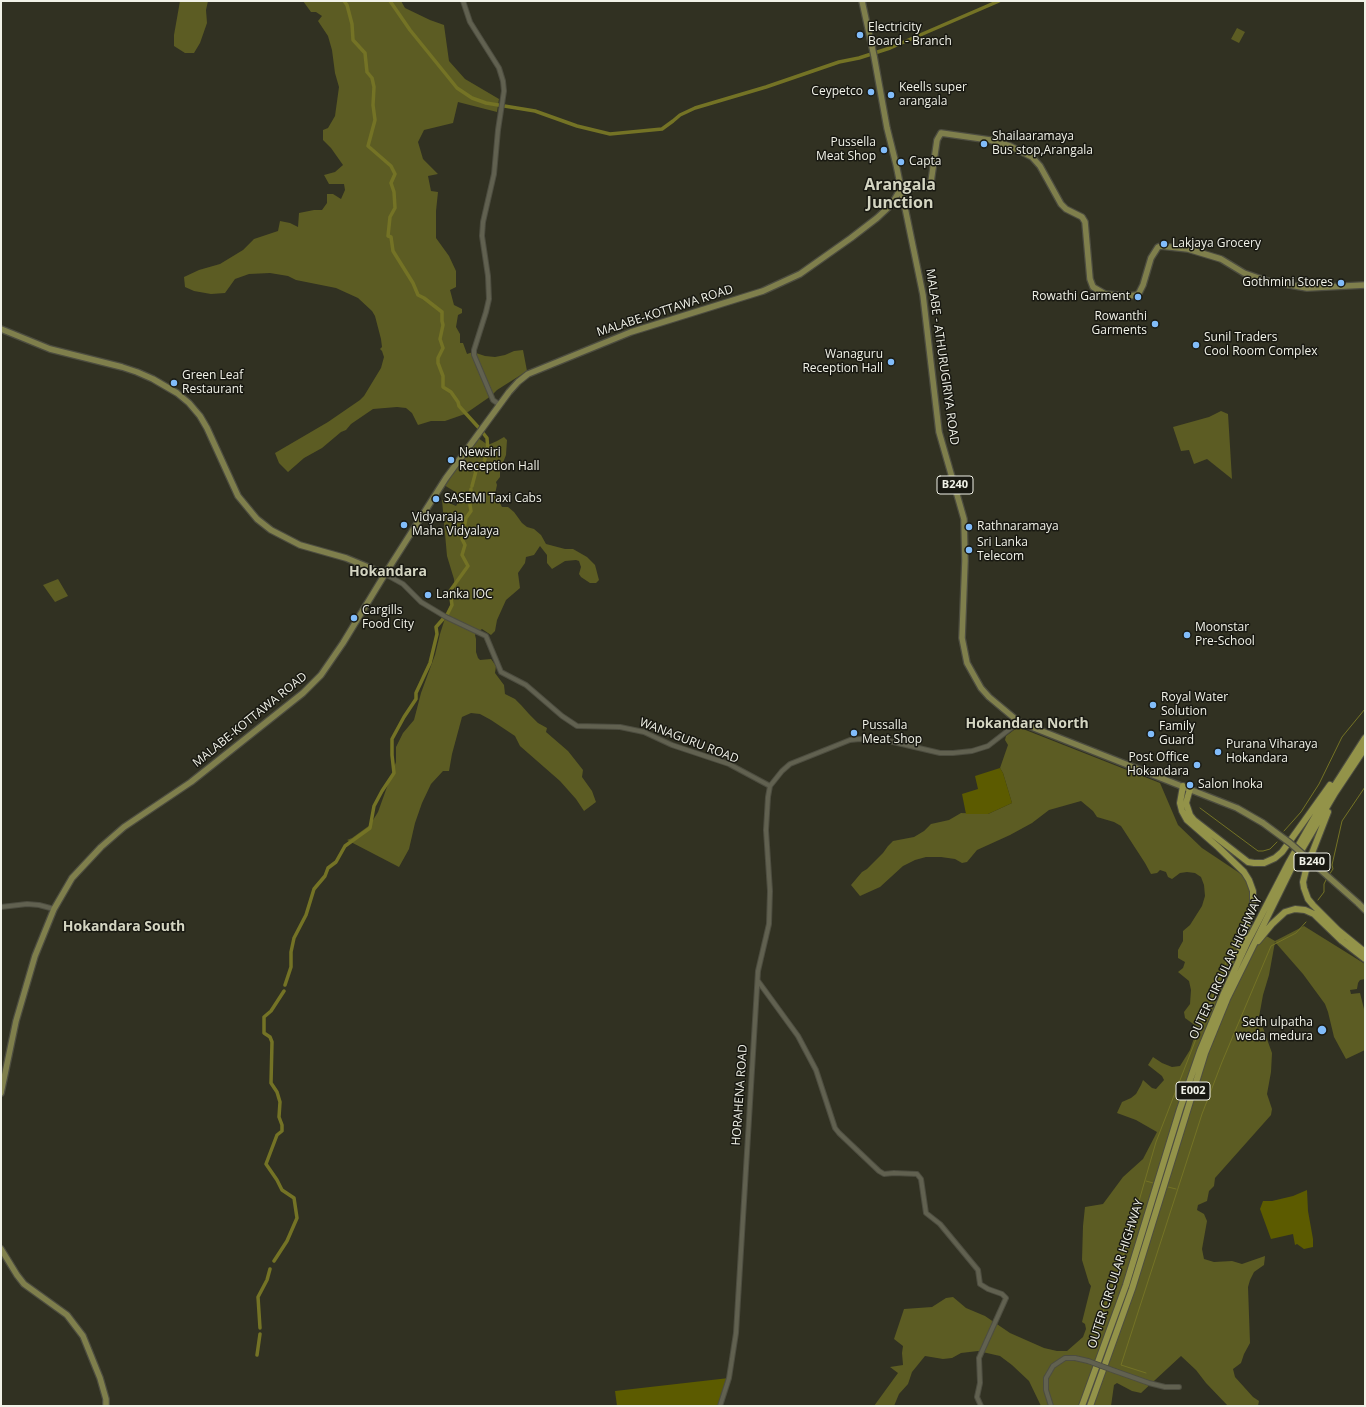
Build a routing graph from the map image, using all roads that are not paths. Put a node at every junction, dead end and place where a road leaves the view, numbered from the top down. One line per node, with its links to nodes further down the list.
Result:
1 (463, 1): 8 (street)
2 (862, 1): 3 (main road, MALABE - ATHURUGIRIYA ROAD / B240)
3 (901, 188): 4 (main road, MALABE - ATHURUGIRIYA ROAD / B240); 5 (main road, MALABE-KOTTAWA ROAD); 6 (main road)
4 (902, 196): 5 (main road); 10 (main road, MALABE - ATHURUGIRIYA ROAD / B240)
5 (892, 204): 8 (main road, MALABE-KOTTAWA ROAD)
6 (1365, 285)
7 (1, 329): 9 (main road)
8 (500, 405): 9 (main road, MALABE-KOTTAWA ROAD)
9 (385, 574): 14 (street, WANAGURU ROAD); 18 (main road, MALABE-KOTTAWA ROAD)
10 (1019, 722): 14 (street); 15 (main road, MALABE - ATHURUGIRIYA ROAD / B240)
11 (1365, 738): 13 (highway, OUTER CIRCULAR HIGHWAY / E002)
12 (1365, 748): 16 (highway, OUTER CIRCULAR HIGHWAY / E002)
13 (1351, 759): 15 (highway); 23 (highway, OUTER CIRCULAR HIGHWAY / E002)
14 (770, 786): 24 (street, HORAHENA ROAD)
15 (1186, 788): 19 (main road, MALABE - ATHURUGIRIYA ROAD / B240, bridge); 23 (highway)
16 (1335, 794): 20 (highway, OUTER CIRCULAR HIGHWAY / E002); 21 (highway)
17 (1, 907): 18 (street)
18 (54, 909): 25 (main road, MALABE-KOTTAWA ROAD)
19 (1365, 910)
20 (1251, 950): 22 (highway); 33 (highway, OUTER CIRCULAR HIGHWAY / E002)
21 (1365, 952)
22 (1365, 959)
23 (1231, 980): 32 (highway, OUTER CIRCULAR HIGHWAY / E002)
24 (757, 981): 29 (street, HORAHENA ROAD); 30 (street)
25 (1, 1093)
26 (1, 1249): 28 (main road)
27 (1179, 1387): 31 (street, bridge)
28 (106, 1406)
29 (720, 1406)
30 (981, 1406)
31 (1052, 1406)
32 (1082, 1406)
33 (1090, 1406)

